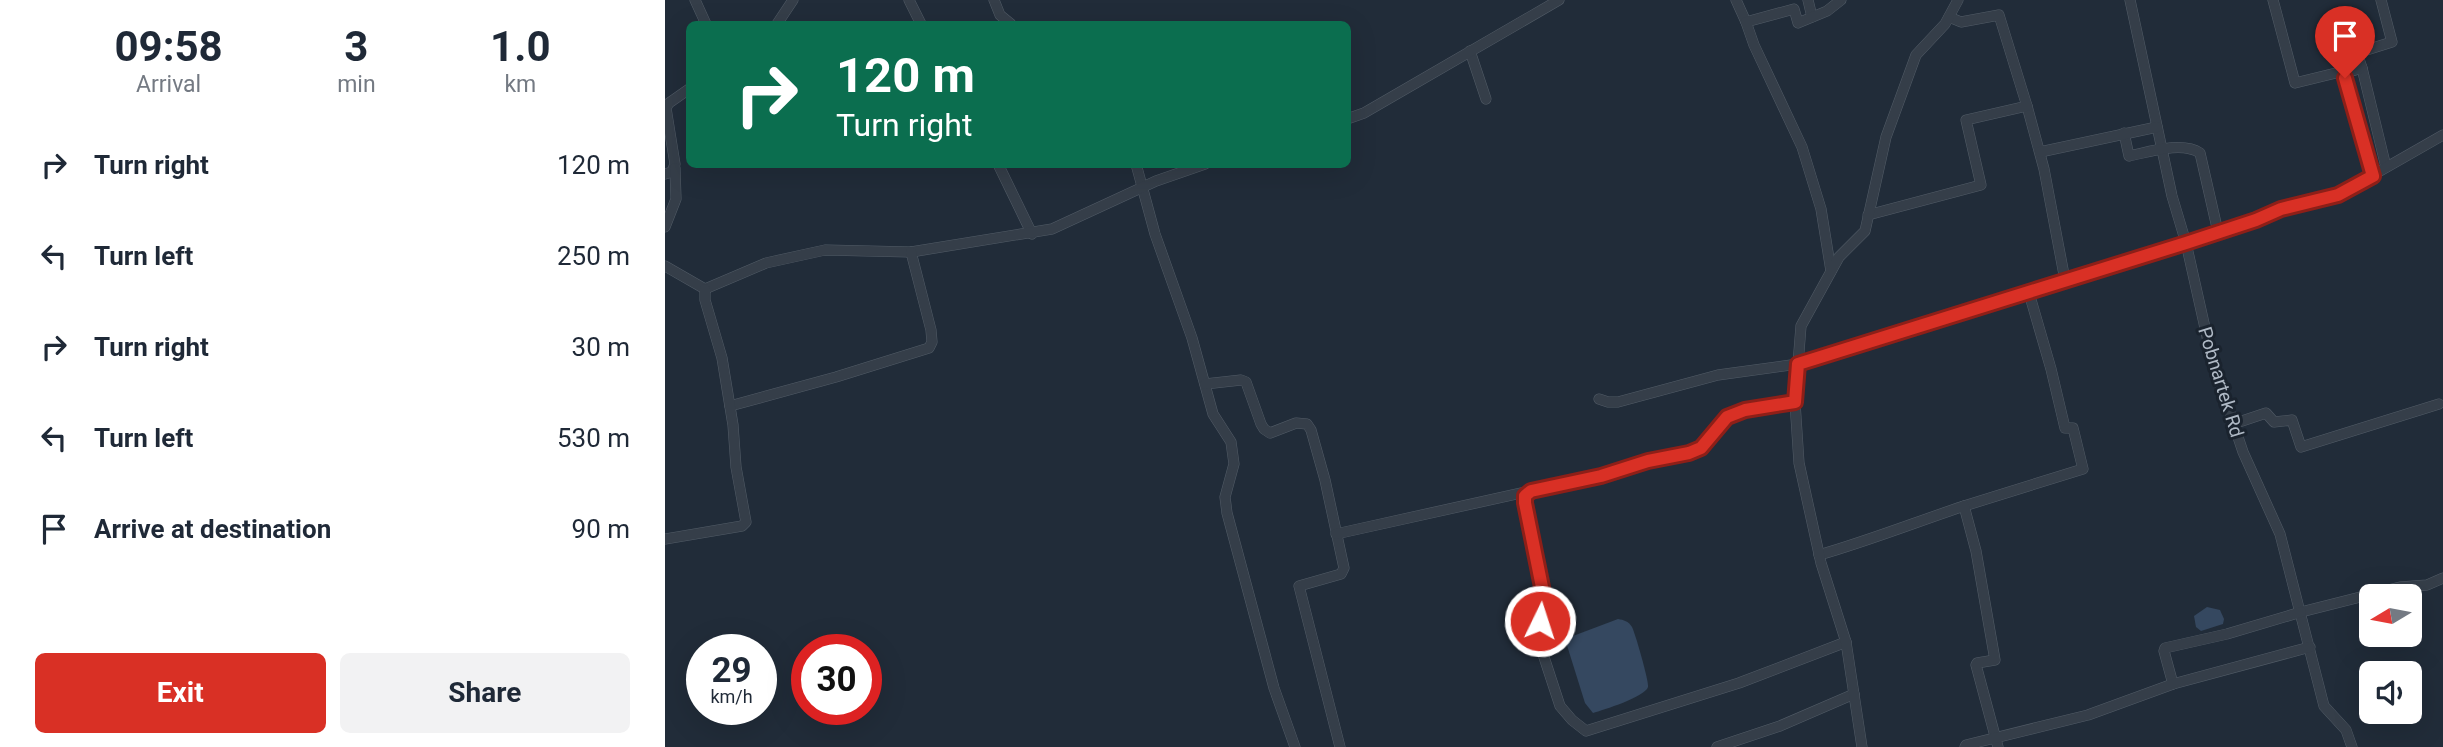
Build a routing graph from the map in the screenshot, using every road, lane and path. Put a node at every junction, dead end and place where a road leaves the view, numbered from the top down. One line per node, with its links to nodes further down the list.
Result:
1 (695, 0): 15 (street)
2 (793, 0): 16 (street)
3 (909, 0): 17 (street)
4 (993, 0): 18 (street)
5 (1559, 0): 20 (street)
6 (1736, 0): 19 (street)
7 (1808, 0): 13 (street)
8 (1841, 0): 13 (street)
9 (1958, 0): 14 (street)
10 (2130, 0): 27 (street, Pobnartek Rd)
11 (2273, 0): 22 (street)
12 (2381, 0): 21 (street)
13 (1812, 17): 19 (street)
14 (1949, 17): 25 (street); 40 (street)
15 (705, 21)
16 (779, 21)
17 (920, 21)
18 (1007, 21)
19 (1746, 22): 47 (street)
20 (1471, 51): 24 (street); 26 (street)
21 (2362, 68): 22 (street); 33 (street)
22 (2342, 74): 38 (street)
23 (686, 91): 32 (street)
24 (1486, 99)
25 (2028, 106): 31 (street); 40 (street)
26 (1351, 117)
27 (2157, 127): 28 (street); 30 (street, Pobnartek Rd)
28 (2124, 133): 30 (street); 31 (street)
29 (2443, 135): 33 (street)
30 (2162, 150): 42 (street); 44 (street, Pobnartek Rd)
31 (2040, 152): 48 (street)
32 (675, 167): 37 (street); 41 (street)
33 (2386, 167): 38 (street)
34 (1000, 168): 43 (street)
35 (1137, 168): 39 (street)
36 (1194, 168): 39 (street)
37 (665, 174)
38 (2373, 176): 42 (street)
39 (1141, 188): 43 (street); 52 (street)
40 (1868, 215): 47 (street)
41 (665, 227)
42 (2218, 232): 44 (street)
43 (1032, 234): 45 (street)
44 (2186, 243): 48 (street); 57 (street, Pobnartek Rd)
45 (911, 252): 49 (street); 55 (street)
46 (665, 266): 49 (street)
47 (1831, 271): 51 (street)
48 (2065, 280): 50 (street)
49 (705, 289): 55 (street)
50 (2029, 293): 51 (street); 59 (street)
51 (1798, 364): 53 (street); 54 (street)
52 (1205, 384): 60 (street); 70 (street)
53 (1599, 399)
54 (1795, 402): 58 (street); 62 (street)
55 (730, 406): 61 (street)
56 (2442, 407): 57 (street)
57 (2233, 424): 64 (street, Pobnartek Rd)
58 (1531, 491): 60 (street); 65 (street)
59 (1964, 506): 62 (street); 69 (street)
60 (1336, 534): 71 (street)
61 (665, 539)
62 (1819, 555): 65 (street)
63 (2443, 578): 64 (street)
64 (2301, 612): 66 (street, Pobnartek Rd); 67 (street)
65 (1846, 642): 68 (street)
66 (2310, 647): 67 (street); 75 (street, Pobnartek Rd)
67 (2173, 684): 69 (street)
68 (1854, 694): 72 (street); 73 (street)
69 (1997, 742): 74 (street)
70 (1295, 747)
71 (1340, 747)
72 (1717, 747)
73 (1862, 747)
74 (1965, 747)
75 (2351, 747)

